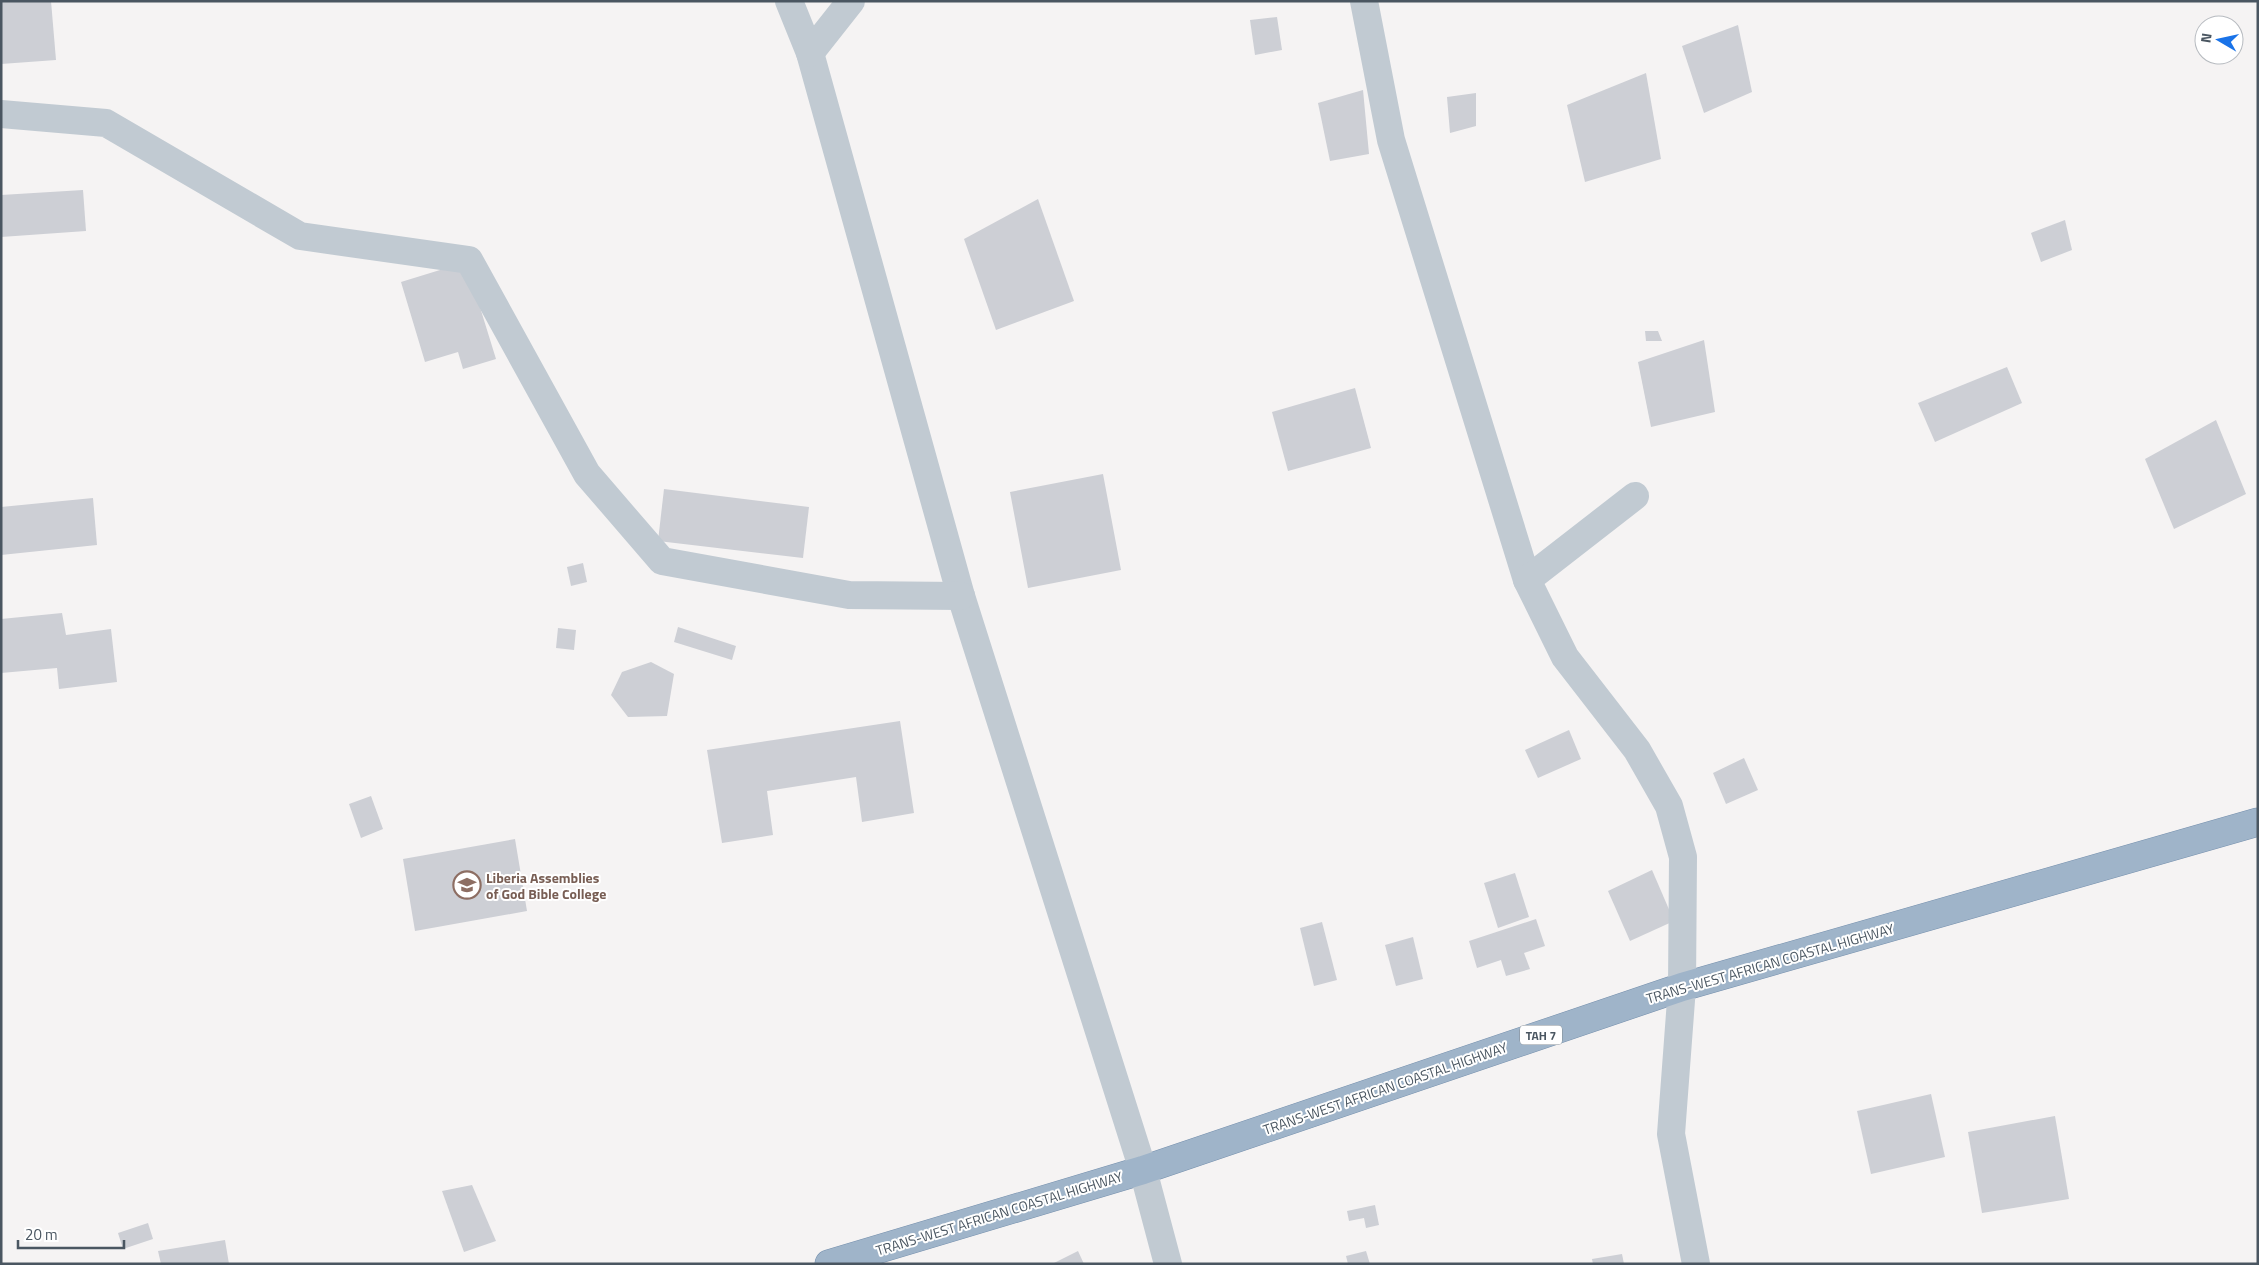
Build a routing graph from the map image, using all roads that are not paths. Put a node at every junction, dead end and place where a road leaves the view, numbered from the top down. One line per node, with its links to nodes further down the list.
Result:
1 (789, 1): 4 (street)
2 (851, 1): 4 (street)
3 (1364, 1): 7 (street)
4 (810, 53): 8 (street)
5 (1, 114): 8 (street)
6 (1635, 496): 7 (street)
7 (1527, 580): 10 (street)
8 (962, 596): 11 (street)
9 (2258, 822): 10 (highway, TRANS-WEST AFRICAN COASTAL HIGHWAY / TAH 7)
10 (1682, 987): 11 (highway, TRANS-WEST AFRICAN COASTAL HIGHWAY / TAH 7); 14 (street)
11 (1143, 1170): 12 (highway, TRANS-WEST AFRICAN COASTAL HIGHWAY / TAH 7); 13 (street)
12 (829, 1264)
13 (1168, 1264)
14 (1696, 1264)

